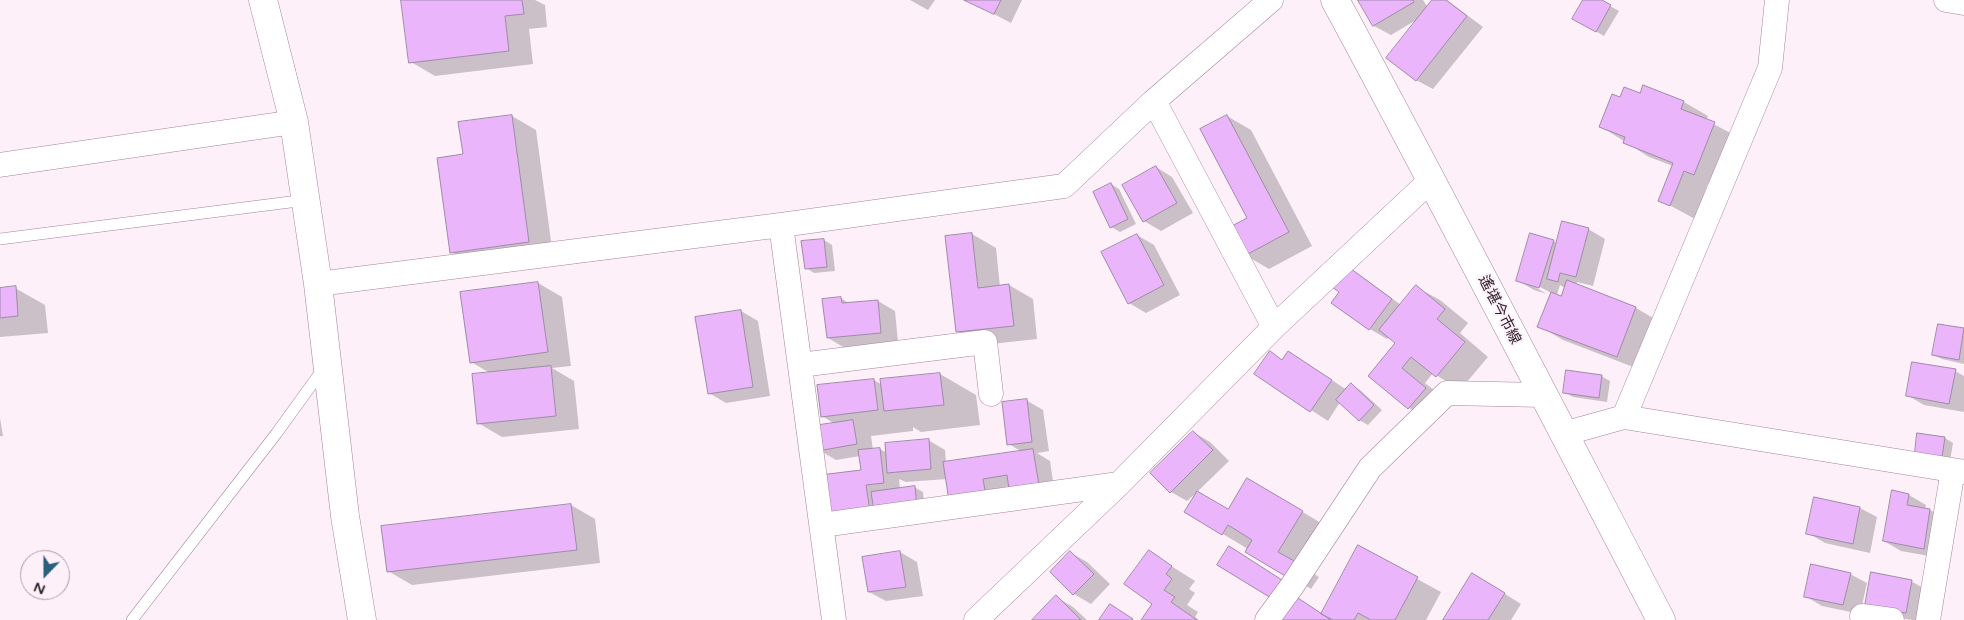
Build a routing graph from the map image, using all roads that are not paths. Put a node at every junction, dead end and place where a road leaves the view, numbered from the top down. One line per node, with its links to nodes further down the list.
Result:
1 (263, 0): 8 (main road)
2 (1271, 0): 7 (street)
3 (1335, 0): 10 (main road, 遙堪今市線)
4 (1777, 0): 20 (street)
5 (1946, 0): 6 (street)
6 (1964, 3)
7 (1154, 101): 12 (street); 15 (street)
8 (294, 122): 9 (street); 11 (main road)
9 (0, 165)
10 (1432, 179): 15 (street); 19 (main road, 遙堪今市線)
11 (306, 200): 13 (lane); 14 (main road)
12 (781, 226): 14 (street); 17 (street)
13 (0, 239)
14 (318, 284): 16 (main road)
15 (1274, 327): 23 (street)
16 (327, 363): 27 (lane); 28 (main road)
17 (800, 365): 18 (street); 24 (street)
18 (992, 394)
19 (1543, 395): 21 (main road, 遙堪今市線); 30 (street)
20 (1624, 417): 21 (street); 22 (street)
21 (1563, 434): 31 (main road, 遙堪今市線)
22 (1959, 471): 33 (street)
23 (1119, 484): 24 (street); 25 (street)
24 (822, 525): 29 (street)
25 (990, 615)
26 (1862, 616): 32 (street)
27 (132, 620)
28 (362, 620)
29 (834, 620)
30 (1267, 620)
31 (1661, 620)
32 (1892, 620)
33 (1928, 620)

